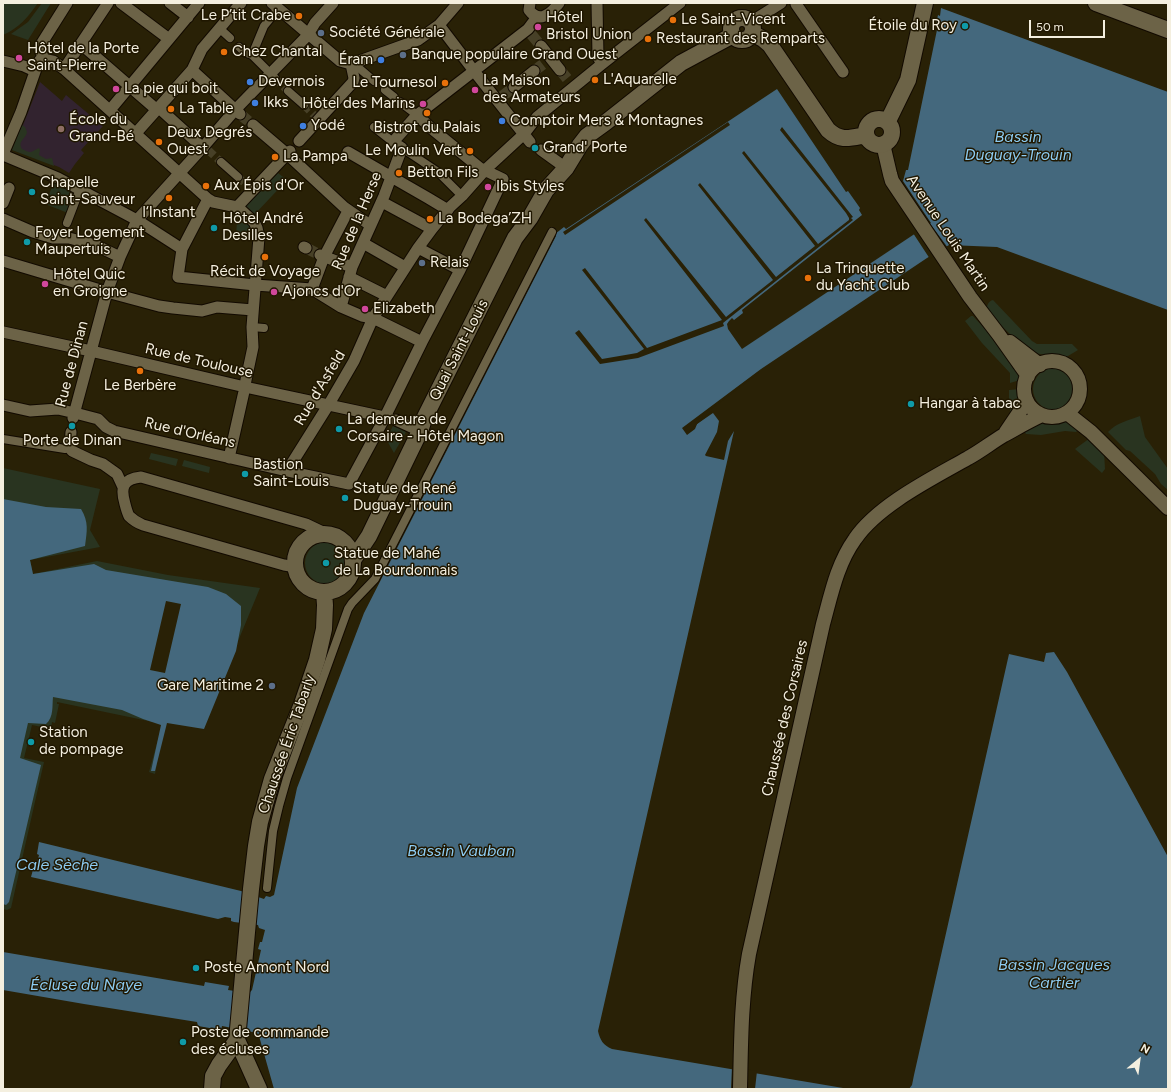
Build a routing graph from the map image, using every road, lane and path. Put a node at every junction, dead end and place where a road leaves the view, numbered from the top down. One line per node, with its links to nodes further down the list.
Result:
1 (67, 3): 32 (street)
2 (108, 3): 29 (street)
3 (121, 3): 27 (street)
4 (170, 3): 19 (street)
5 (199, 3): 19 (street)
6 (240, 3): 22 (street)
7 (333, 3): 25 (street, Rue de Dinan)
8 (458, 3): 21 (street)
9 (530, 3): 20 (street)
10 (559, 3): 20 (street)
11 (597, 3): 35 (street)
12 (678, 3): 35 (street, Rue d'Asfeld)
13 (781, 3): 23 (street)
14 (784, 3): 15 (street)
15 (797, 3): 42 (street)
16 (925, 3): 54 (main road)
17 (1096, 3): 24 (main road)
18 (275, 6): 25 (street); 31 (street)
19 (188, 17): 27 (street)
20 (537, 17): 40 (street)
21 (439, 24): 34 (street); 40 (street)
22 (219, 28): 26 (street); 37 (street)
23 (752, 28): 58 (main road); 69 (main road, Quai Saint-Louis)
24 (1168, 30)
25 (308, 35): 34 (street); 43 (street, Rue de Dinan)
26 (230, 38)
27 (169, 39): 45 (street)
28 (541, 46): 38 (street)
29 (78, 48): 36 (street); 45 (street)
30 (239, 48): 31 (street)
31 (252, 56): 43 (street)
32 (44, 59): 36 (street); 39 (street)
33 (3, 61): 39 (street)
34 (350, 63): 44 (street); 60 (street)
35 (602, 64): 59 (street, Rue d'Asfeld)
36 (64, 69): 51 (street)
37 (192, 70): 50 (street); 52 (street)
38 (560, 70)
39 (35, 71): 67 (street)
40 (474, 71): 53 (street); 59 (street)
41 (534, 71): 46 (street)
42 (843, 72)
43 (273, 75): 52 (street, Rue de Dinan)
44 (374, 81)
45 (130, 87): 50 (street); 51 (street)
46 (514, 87)
47 (385, 90): 53 (street)
48 (288, 91): 49 (street)
49 (304, 105)
50 (158, 109): 57 (street); 63 (street)
51 (110, 110): 57 (street)
52 (238, 112): 63 (street, Rue de Dinan)
53 (417, 115): 62 (street); 70 (street)
54 (888, 121): 58 (main road); 61 (main road)
55 (253, 125): 65 (street)
56 (374, 128): 62 (street)
57 (136, 133): 71 (street)
58 (866, 135): 61 (main road)
59 (527, 138): 70 (street, Rue d'Asfeld)
60 (299, 141)
61 (884, 144): 108 (street, Avenue Louis Martin)
62 (397, 145): 73 (street, Rue de la Herse); 76 (street)
63 (205, 148): 71 (street, Rue de Dinan)
64 (541, 150): 69 (street)
65 (288, 152): 80 (street); 81 (street)
66 (348, 152): 73 (street)
67 (3, 155): 75 (street)
68 (221, 162): 72 (street)
69 (566, 168): 121 (main road, Quai Saint-Louis)
70 (485, 170): 76 (street, Rue d'Asfeld); 96 (street)
71 (180, 172): 77 (street); 84 (street, Rue de Dinan)
72 (238, 177)
73 (392, 177): 78 (street, Rue de la Herse); 82 (street)
74 (9, 188): 79 (street)
75 (80, 189): 84 (street); 86 (street)
76 (462, 196): 82 (street, Rue d'Asfeld)
77 (208, 199): 80 (street); 91 (street)
78 (382, 202): 85 (street, Rue de la Herse); 87 (street)
79 (3, 203)
80 (237, 207): 98 (street)
81 (348, 210): 85 (street); 92 (street)
82 (448, 210): 87 (street, Rue d'Asfeld)
83 (3, 219): 86 (street)
84 (137, 220): 91 (street); 93 (street, Rue de Dinan)
85 (370, 225): 89 (street, Rue de la Herse)
86 (65, 229): 93 (street)
87 (432, 229): 90 (street, Rue d'Asfeld)
88 (552, 232): 136 (street, Quai Saint-Louis)
89 (363, 243): 95 (street); 97 (street, Rue de la Herse)
90 (418, 248): 95 (street, Rue d'Asfeld); 96 (street)
91 (182, 249): 98 (street)
92 (322, 256): 97 (street); 99 (street)
93 (120, 257): 100 (street, Rue de Dinan)
94 (3, 261): 100 (street)
95 (405, 267): 101 (street, Rue d'Asfeld)
96 (460, 270): 109 (street)
97 (351, 272): 101 (street); 102 (street, Rue de la Herse)
98 (255, 285): 99 (street); 103 (street)
99 (312, 289): 102 (street)
100 (107, 292): 103 (street); 110 (street, Rue de Dinan)
101 (388, 296): 104 (street, Rue d'Asfeld)
102 (341, 307): 104 (street)
103 (253, 310): 105 (street)
104 (373, 318): 109 (street); 115 (street, Rue d'Asfeld)
105 (252, 327): 106 (street); 113 (street)
106 (264, 328)
107 (3, 332): 110 (street, Rue de Toulouse)
108 (999, 335): 111 (street, Avenue Louis Martin); 112 (street, Avenue Louis Martin)
109 (422, 342): 120 (street)
110 (91, 351): 113 (street, Rue de Toulouse); 119 (street, Rue de Dinan)
111 (1040, 365): 112 (street); 117 (street)
112 (1028, 376): 114 (street)
113 (245, 387): 115 (street, Rue de Toulouse); 126 (street)
114 (1027, 401): 118 (street); 123 (street, Chaussée des Corsaires)
115 (329, 404): 120 (street, Rue de Toulouse); 127 (street, Rue d'Asfeld)
116 (3, 405): 119 (street, Rue d'Orléans)
117 (1067, 413): 118 (street); 129 (street)
118 (1042, 415): 123 (street, Chaussée des Corsaires)
119 (74, 416): 126 (street, Rue d'Orléans)
120 (390, 418): 121 (street, Rue de Toulouse); 127 (street, Rue d'Orléans)
121 (420, 431): 131 (main road, Quai Saint-Louis)
122 (71, 432): 125 (street)
123 (1003, 435): 140 (street, Chaussée des Corsaires)
124 (3, 438): 125 (street)
125 (70, 448): 128 (street)
126 (229, 458): 127 (street, Rue d'Orléans)
127 (287, 471)
128 (123, 487): 130 (street); 134 (street)
129 (1168, 508)
130 (327, 534): 132 (main road); 134 (main road)
131 (365, 540): 132 (main road); 133 (main road, Quai Saint-Louis)
132 (343, 542): 133 (main road)
133 (353, 560): 135 (main road)
134 (296, 571): 135 (main road)
135 (324, 592): 137 (main road, Chaussée Éric Tabarly)
136 (267, 888)
137 (236, 1048): 138 (main road); 139 (main road, Chaussée Éric Tabarly)
138 (212, 1089)
139 (259, 1089)
140 (740, 1089)

